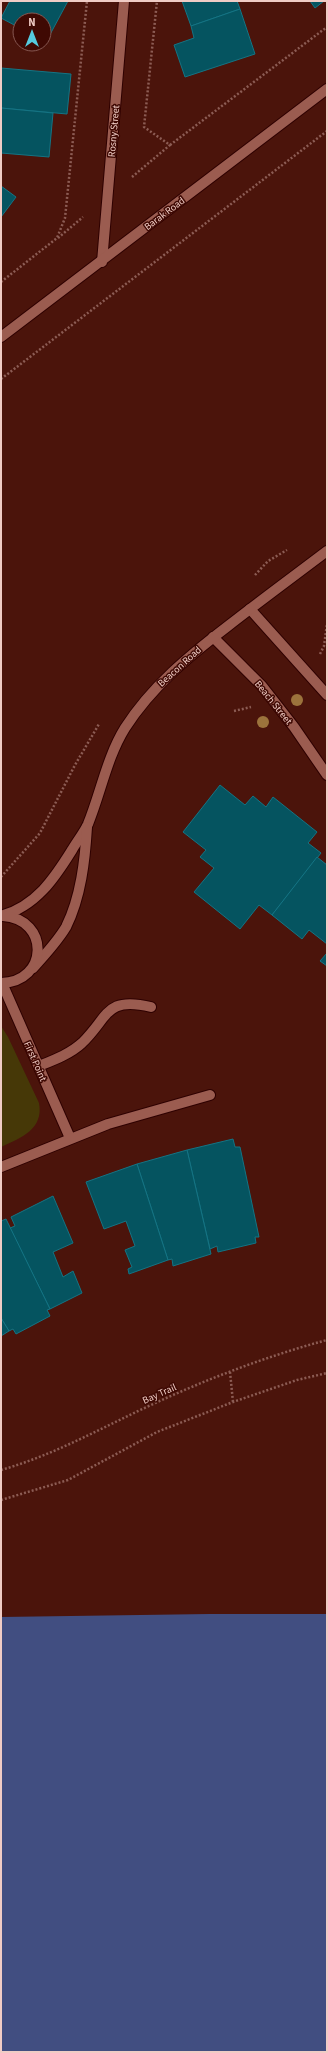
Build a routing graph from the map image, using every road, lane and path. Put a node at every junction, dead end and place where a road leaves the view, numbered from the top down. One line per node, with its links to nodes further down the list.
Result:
1 (86, 1): 8 (path)
2 (124, 1): 7 (street, Rosny Street)
3 (327, 27): 6 (path)
4 (327, 89): 7 (street, Barak Road)
5 (327, 131): 10 (path)
6 (170, 145)
7 (102, 262): 9 (street, Barak Road)
8 (1, 282)
9 (1, 337)
10 (1, 379)
11 (327, 551): 12 (street, Beacon Road)
12 (250, 609): 13 (street, Beacon Road); 14 (street)
13 (213, 637): 15 (street, Beach Street); 16 (street, Beacon Road)
14 (327, 695)
15 (327, 774)
16 (87, 825): 17 (street, Beacon Road); 18 (street, Beacon Road)
17 (1, 916): 18 (street)
18 (33, 968): 19 (street, Beacon Road)
19 (2, 983): 21 (street, First Point)
20 (152, 1007): 21 (street)
21 (39, 1066): 23 (street, First Point)
22 (210, 1095): 23 (street)
23 (70, 1138): 24 (street)
24 (1, 1167)
25 (327, 1340): 26 (path, Bay Trail)
26 (230, 1372): 28 (path); 29 (path, Bay Trail)
27 (327, 1373): 28 (path)
28 (233, 1402): 30 (path)
29 (1, 1470)
30 (1, 1500)

